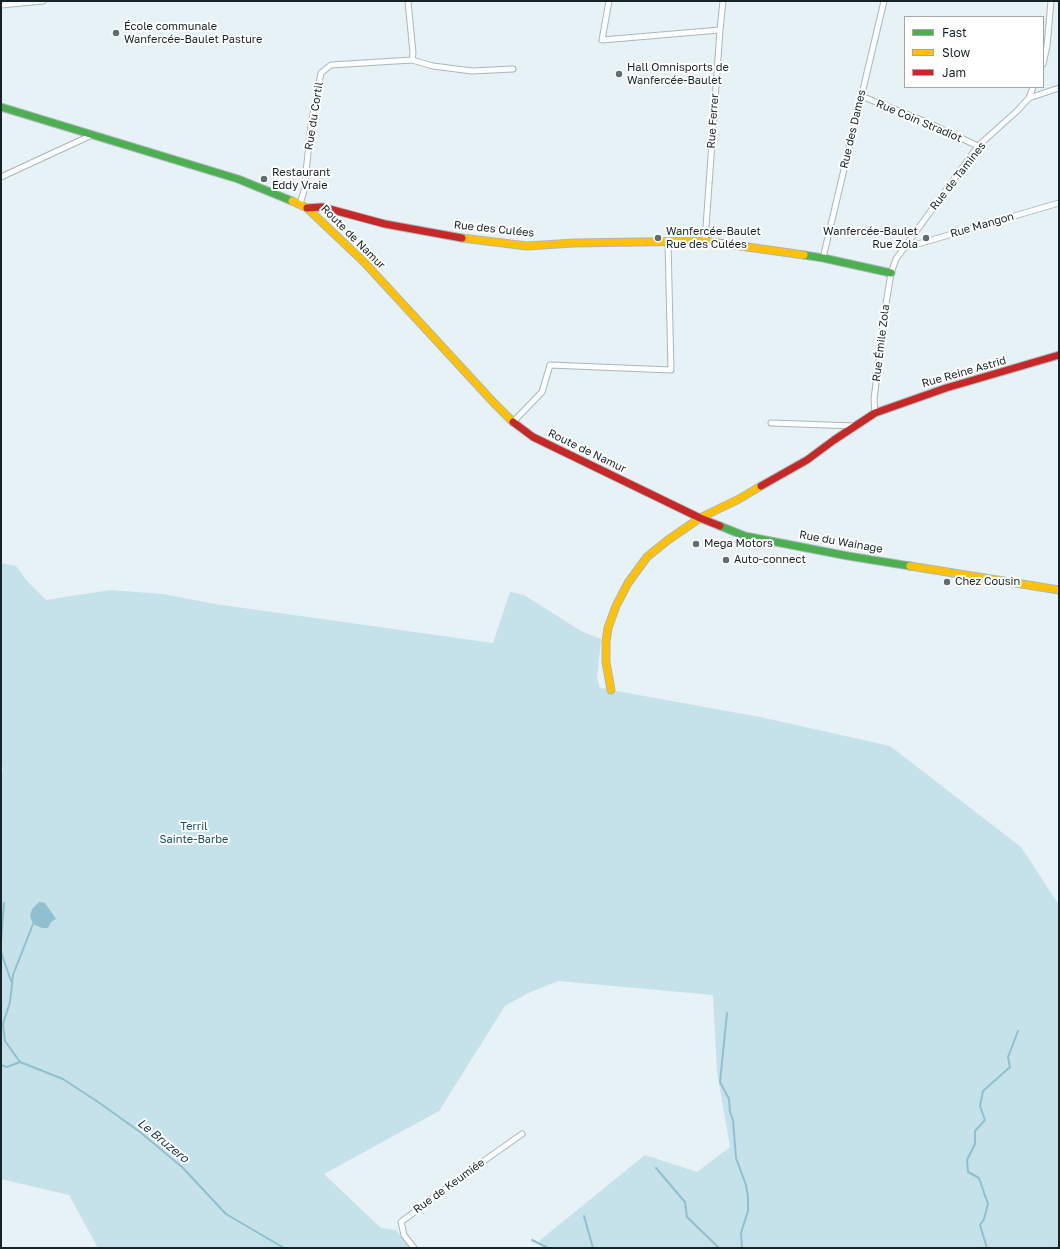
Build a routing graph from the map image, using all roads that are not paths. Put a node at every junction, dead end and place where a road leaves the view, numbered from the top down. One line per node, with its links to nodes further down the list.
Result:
1 (43, 1): 7 (street)
2 (408, 1): 9 (street)
3 (609, 1): 8 (street)
4 (723, 1): 8 (street, Rue Ferrer)
5 (884, 1): 14 (street, Rue des Dames)
6 (1051, 1): 10 (street)
7 (1, 5)
8 (720, 30): 23 (street, Rue Ferrer)
9 (412, 60): 11 (street, Rue du Cortil); 21 (street, Rue du Cortil)
10 (1044, 60)
11 (513, 69)
12 (1034, 88): 15 (street, Rue de Tamines)
13 (1059, 88): 15 (street)
14 (861, 96): 18 (street, Rue Coin Stradiot); 26 (street, Rue des Dames)
15 (1029, 98): 18 (street, Rue de Tamines)
16 (1, 107): 17 (street, Route de Namur)
17 (92, 135): 19 (street); 21 (street, Route de Namur)
18 (978, 146): 25 (street, Rue de Tamines)
19 (1, 177)
20 (1059, 203): 25 (street, Rue Mangon)
21 (300, 204): 22 (street, Route de Namur)
22 (307, 208): 24 (street, Rue des Culées); 30 (street, Route de Namur)
23 (705, 241): 24 (street, Rue des Culées); 26 (street, Rue des Culées)
24 (668, 242): 30 (street)
25 (904, 248): 27 (street, Rue de Tamines)
26 (823, 258): 27 (street, Rue des Culées)
27 (890, 273): 29 (street, Rue Émile Zola)
28 (1059, 355): 29 (street, Rue Reine Astrid)
29 (875, 413): 32 (street, Rue Reine Astrid)
30 (513, 422): 33 (street, Route de Namur)
31 (771, 423): 32 (street)
32 (855, 426): 34 (street, Rue Reine Astrid)
33 (629, 484): 34 (street, Rue du Wainage)
34 (700, 518): 35 (street, Rue du Wainage); 36 (street, Rue Reine Astrid)
35 (1059, 590)
36 (611, 690)
37 (522, 1134): 38 (street, Rue de Keumiée)
38 (414, 1248)

